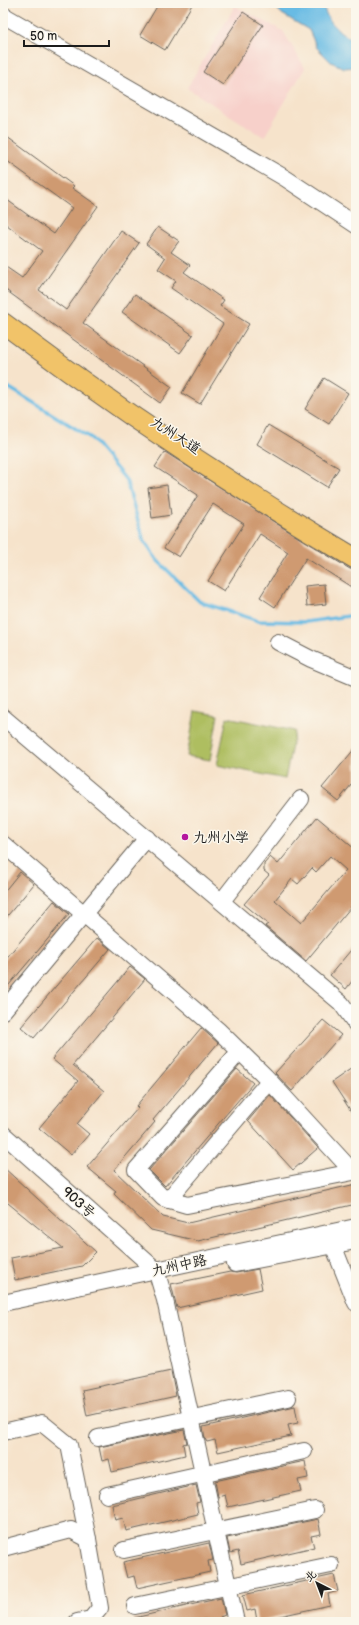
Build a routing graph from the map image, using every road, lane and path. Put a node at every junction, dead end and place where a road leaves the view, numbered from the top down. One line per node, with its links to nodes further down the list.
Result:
1 (3, 15): 2 (street)
2 (356, 225)
3 (3, 312): 5 (main road, 九州大道)
4 (3, 323): 6 (main road)
5 (356, 546)
6 (356, 559)
7 (278, 642): 8 (street)
8 (356, 678)
9 (3, 717): 11 (street)
10 (301, 799): 13 (street)
11 (147, 838): 13 (street); 14 (street)
12 (3, 844): 14 (street)
13 (222, 902): 16 (street)
14 (84, 913): 15 (street); 17 (street)
15 (3, 1011)
16 (356, 1024)
17 (240, 1051): 18 (street); 22 (street)
18 (269, 1081): 21 (street); 22 (street)
19 (3, 1134): 26 (street, 903号)
20 (3, 1146): 26 (street)
21 (355, 1171): 22 (street)
22 (168, 1200)
23 (356, 1227): 26 (street, 九州中路)
24 (356, 1241): 25 (street)
25 (333, 1245): 26 (street); 28 (street)
26 (151, 1275): 27 (street, 九州中路); 29 (street); 31 (street)
27 (3, 1303)
28 (356, 1303)
29 (3, 1313)
30 (288, 1398): 31 (street)
31 (191, 1418): 33 (street); 35 (street)
32 (3, 1432): 39 (street)
33 (98, 1438)
34 (304, 1451): 35 (street)
35 (203, 1473): 36 (street); 38 (street)
36 (107, 1495)
37 (315, 1510): 38 (street)
38 (216, 1531): 41 (street); 43 (street)
39 (88, 1539): 40 (street); 45 (street)
40 (3, 1548)
41 (124, 1550)
42 (330, 1565): 43 (street)
43 (229, 1586): 44 (street); 46 (street)
44 (135, 1606)
45 (77, 1622)
46 (236, 1622)

